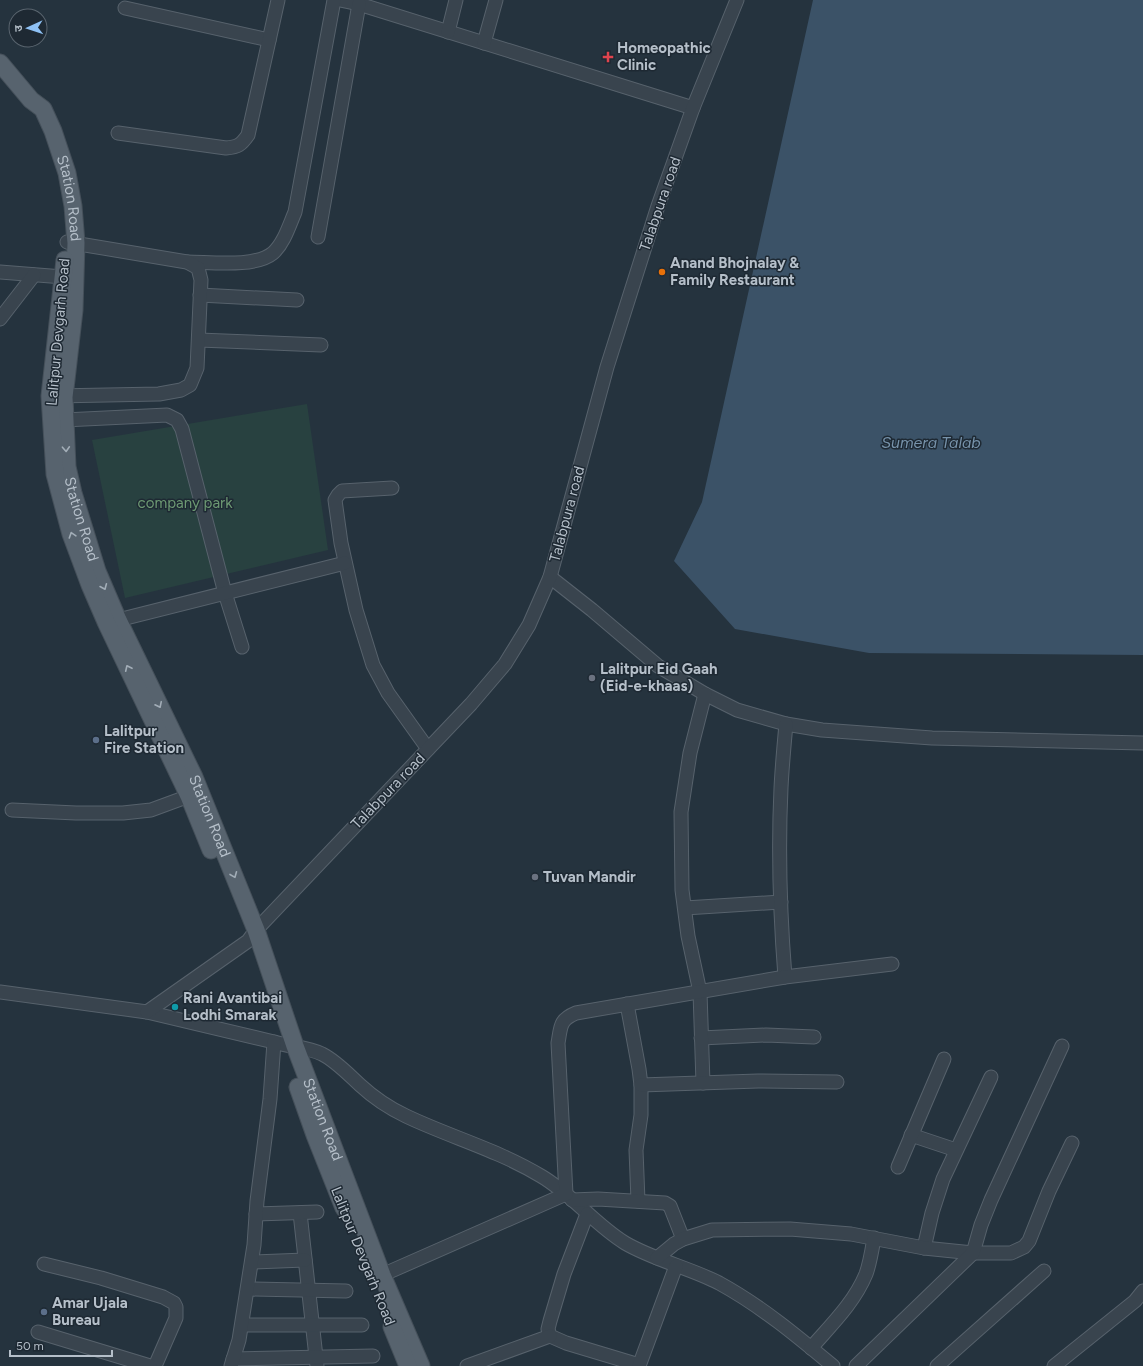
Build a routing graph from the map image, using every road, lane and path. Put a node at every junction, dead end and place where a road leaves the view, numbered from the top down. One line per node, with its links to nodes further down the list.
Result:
1 (278, 0): 10 (street)
2 (334, 0): 17 (street)
3 (340, 0): 7 (street)
4 (456, 0): 9 (street)
5 (496, 0): 11 (street)
6 (737, 0): 13 (street, Talabpura road)
7 (359, 4): 9 (street); 15 (street)
8 (124, 8): 10 (street)
9 (448, 32): 11 (street)
10 (269, 40): 14 (street)
11 (484, 43): 13 (street)
12 (0, 63): 16 (main road, Lalitpur Devgarh Road)
13 (693, 108): 30 (street, Talabpura road)
14 (118, 133)
15 (318, 237)
16 (71, 242): 17 (street); 20 (main road, Lalitpur Devgarh Road); 26 (main road, Station Road)
17 (187, 262): 21 (street)
18 (0, 272): 19 (street)
19 (34, 275): 20 (street); 23 (street)
20 (63, 277): 26 (main road, Lalitpur Devgarh Road)
21 (200, 295): 22 (street); 24 (street)
22 (297, 300)
23 (0, 319)
24 (198, 340): 25 (street); 26 (street)
25 (321, 345)
26 (57, 396): 27 (main road, Station Road); 38 (main road, Lalitpur Devgarh Road, one-way to 26)
27 (64, 420): 31 (street); 32 (main road, Station Road, one-way to 32)
28 (392, 488): 29 (street)
29 (345, 563): 31 (street); 37 (street)
30 (550, 577): 34 (street); 37 (street, Talabpura road)
31 (225, 593): 32 (street); 33 (street)
32 (118, 620): 42 (main road, Station Road, one-way to 42)
33 (242, 647)
34 (705, 694): 35 (street); 41 (street)
35 (786, 724): 36 (street); 40 (street)
36 (1143, 742)
37 (428, 749): 42 (street, Talabpura road)
38 (189, 796): 39 (street); 42 (main road, Lalitpur Devgarh Road)
39 (12, 810)
40 (781, 902): 41 (street); 44 (street)
41 (684, 908): 46 (street)
42 (252, 936): 48 (street, Talabpura road); 51 (main road, Lalitpur Devgarh Road)
43 (892, 964): 44 (street)
44 (785, 977): 46 (street)
45 (0, 992): 48 (street)
46 (700, 992): 47 (street); 50 (street)
47 (627, 1004): 57 (street); 62 (street)
48 (147, 1012): 51 (street)
49 (814, 1037): 50 (street)
50 (701, 1038): 56 (street)
51 (284, 1044): 62 (street); 66 (street); 78 (main road, Station Road); 95 (main road, Lalitpur Devgarh Road)
52 (1062, 1046): 71 (street)
53 (944, 1059): 58 (street)
54 (991, 1077): 60 (street)
55 (837, 1082): 56 (street)
56 (703, 1083): 57 (street)
57 (641, 1085): 63 (street)
58 (911, 1136): 60 (street); 61 (street)
59 (1072, 1143): 71 (street)
60 (956, 1150): 70 (street)
61 (898, 1167)
62 (569, 1197): 63 (street); 67 (street); 78 (street)
63 (638, 1201): 69 (street)
64 (317, 1212): 65 (street)
65 (300, 1213): 66 (street); 73 (street)
66 (256, 1214): 74 (street)
67 (587, 1214): 72 (street); 87 (street)
68 (874, 1238): 69 (street); 70 (street); 88 (street)
69 (683, 1239): 72 (street)
70 (924, 1248): 71 (street)
71 (973, 1253): 99 (street)
72 (657, 1258): 76 (street)
73 (305, 1260): 74 (street); 80 (street)
74 (252, 1262): 79 (street)
75 (44, 1264): 94 (street)
76 (676, 1266): 88 (street); 92 (street)
77 (1044, 1271): 100 (street)
78 (382, 1275): 96 (main road, Station Road)
79 (248, 1289): 80 (street); 83 (street)
80 (309, 1290): 81 (street); 84 (street)
81 (346, 1291)
82 (1143, 1291): 101 (street)
83 (242, 1325): 84 (street); 90 (street)
84 (313, 1326): 85 (street); 91 (street)
85 (362, 1326)
86 (38, 1332): 93 (street)
87 (550, 1336): 92 (street); 97 (street)
88 (811, 1348): 98 (street)
89 (373, 1356): 91 (street)
90 (232, 1362): 91 (street)
91 (316, 1362)
92 (639, 1365)
93 (150, 1366)
94 (155, 1366)
95 (408, 1366)
96 (421, 1366)
97 (467, 1366)
98 (833, 1366)
99 (856, 1366)
100 (937, 1366)
101 (1054, 1366)

